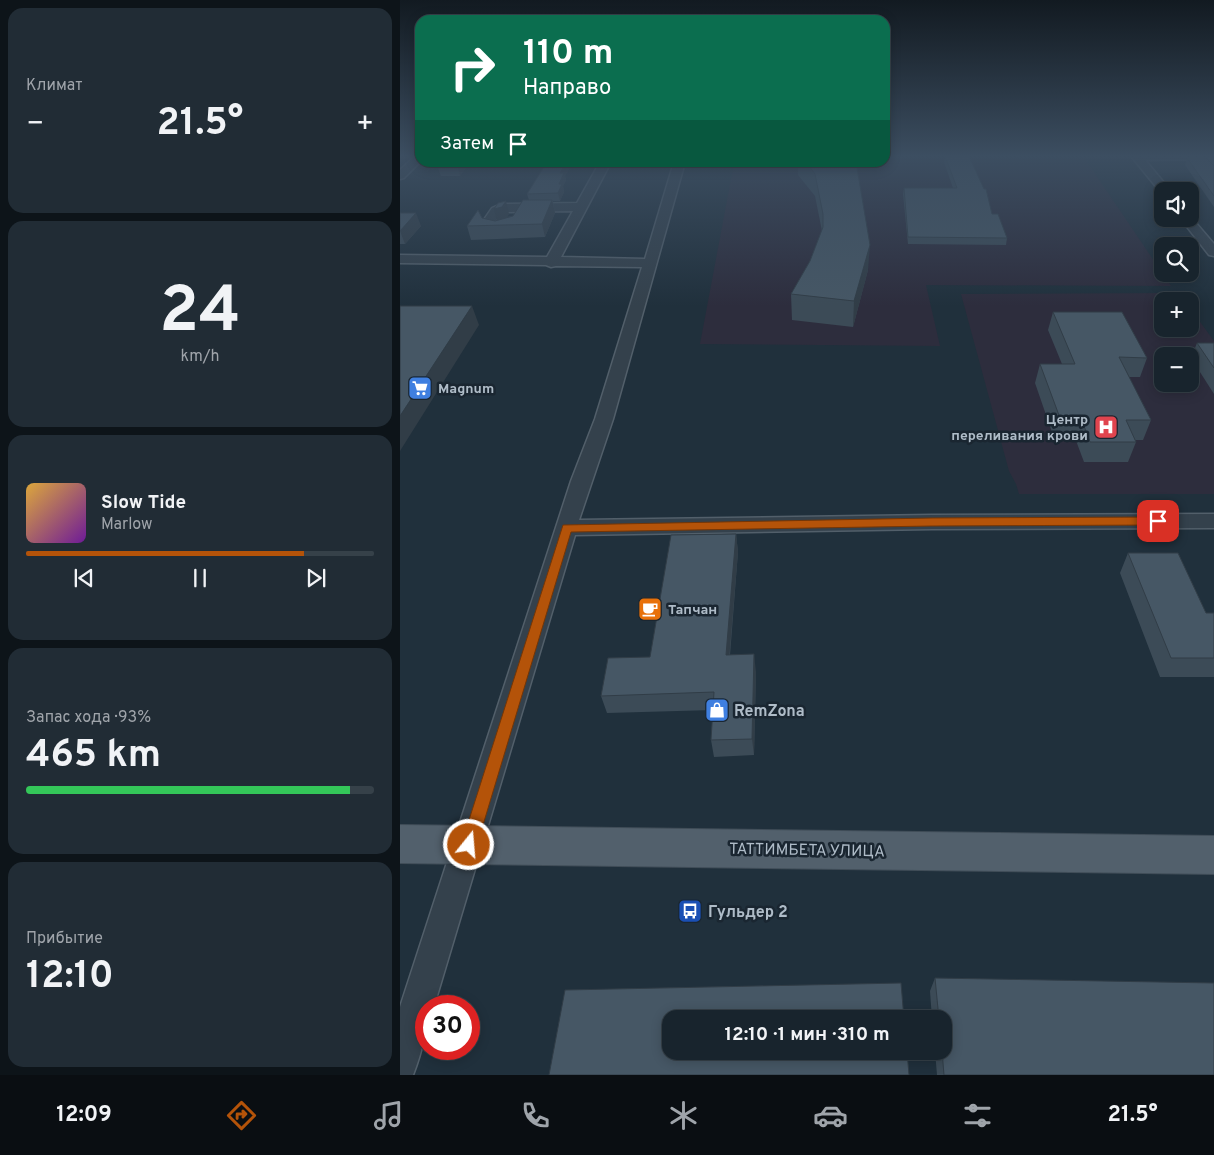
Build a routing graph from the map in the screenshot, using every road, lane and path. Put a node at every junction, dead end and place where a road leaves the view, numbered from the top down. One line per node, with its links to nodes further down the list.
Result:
1 (667, 206): 8 (street)
2 (581, 207): 3 (street); 7 (street)
3 (521, 208)
4 (1194, 227): 5 (street)
5 (1214, 252)
6 (400, 259): 7 (street)
7 (551, 263): 8 (street)
8 (651, 263): 10 (street)
9 (1214, 521): 10 (street)
10 (567, 528): 12 (street)
11 (400, 844): 12 (main road, ТАТТИМБЕТА УЛИЦА)
12 (469, 845): 13 (main road, ТАТТИМБЕТА УЛИЦА); 14 (street)
13 (1214, 855)
14 (400, 1062)

